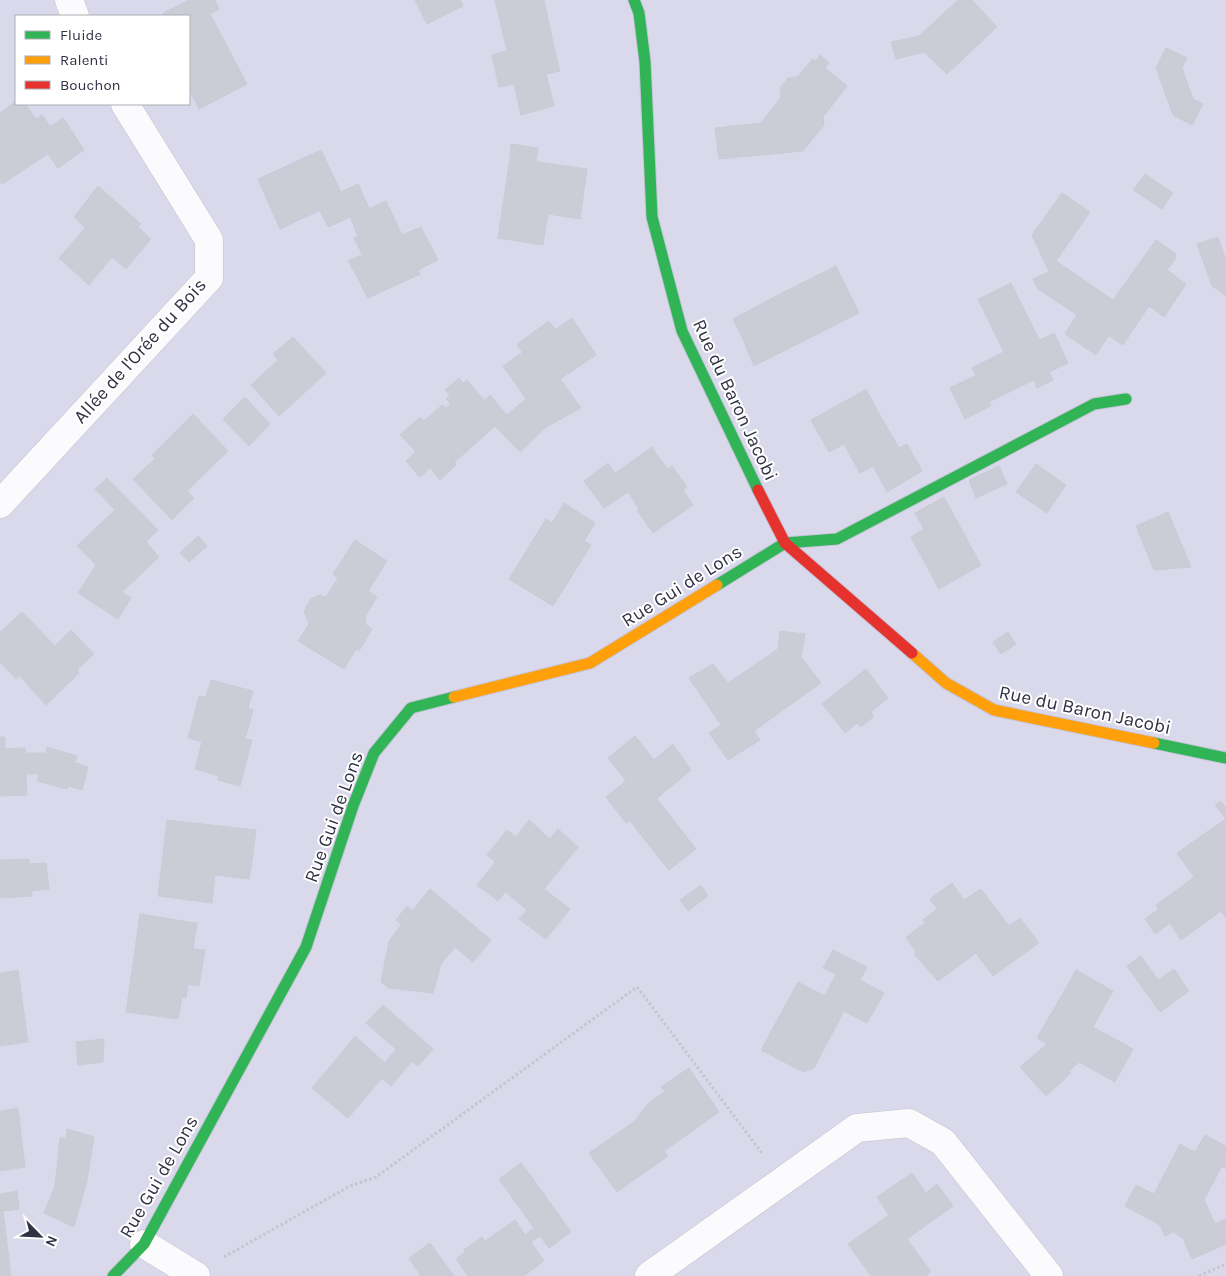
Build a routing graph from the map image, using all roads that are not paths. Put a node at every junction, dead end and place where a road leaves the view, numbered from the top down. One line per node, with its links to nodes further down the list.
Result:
1 (70, 0): 3 (street)
2 (634, 0): 7 (street, Rue du Baron Jacobi)
3 (75, 15)
4 (126, 105): 6 (street, Allée de l'Orée du Bois)
5 (1126, 399): 7 (street)
6 (0, 504)
7 (784, 543): 8 (street, Rue du Baron Jacobi); 9 (street, Rue Gui de Lons)
8 (1226, 758)
9 (144, 1244): 10 (street); 11 (street, Rue Gui de Lons)
10 (195, 1275)
11 (113, 1276)
12 (649, 1276): 13 (street)
13 (1049, 1276)

